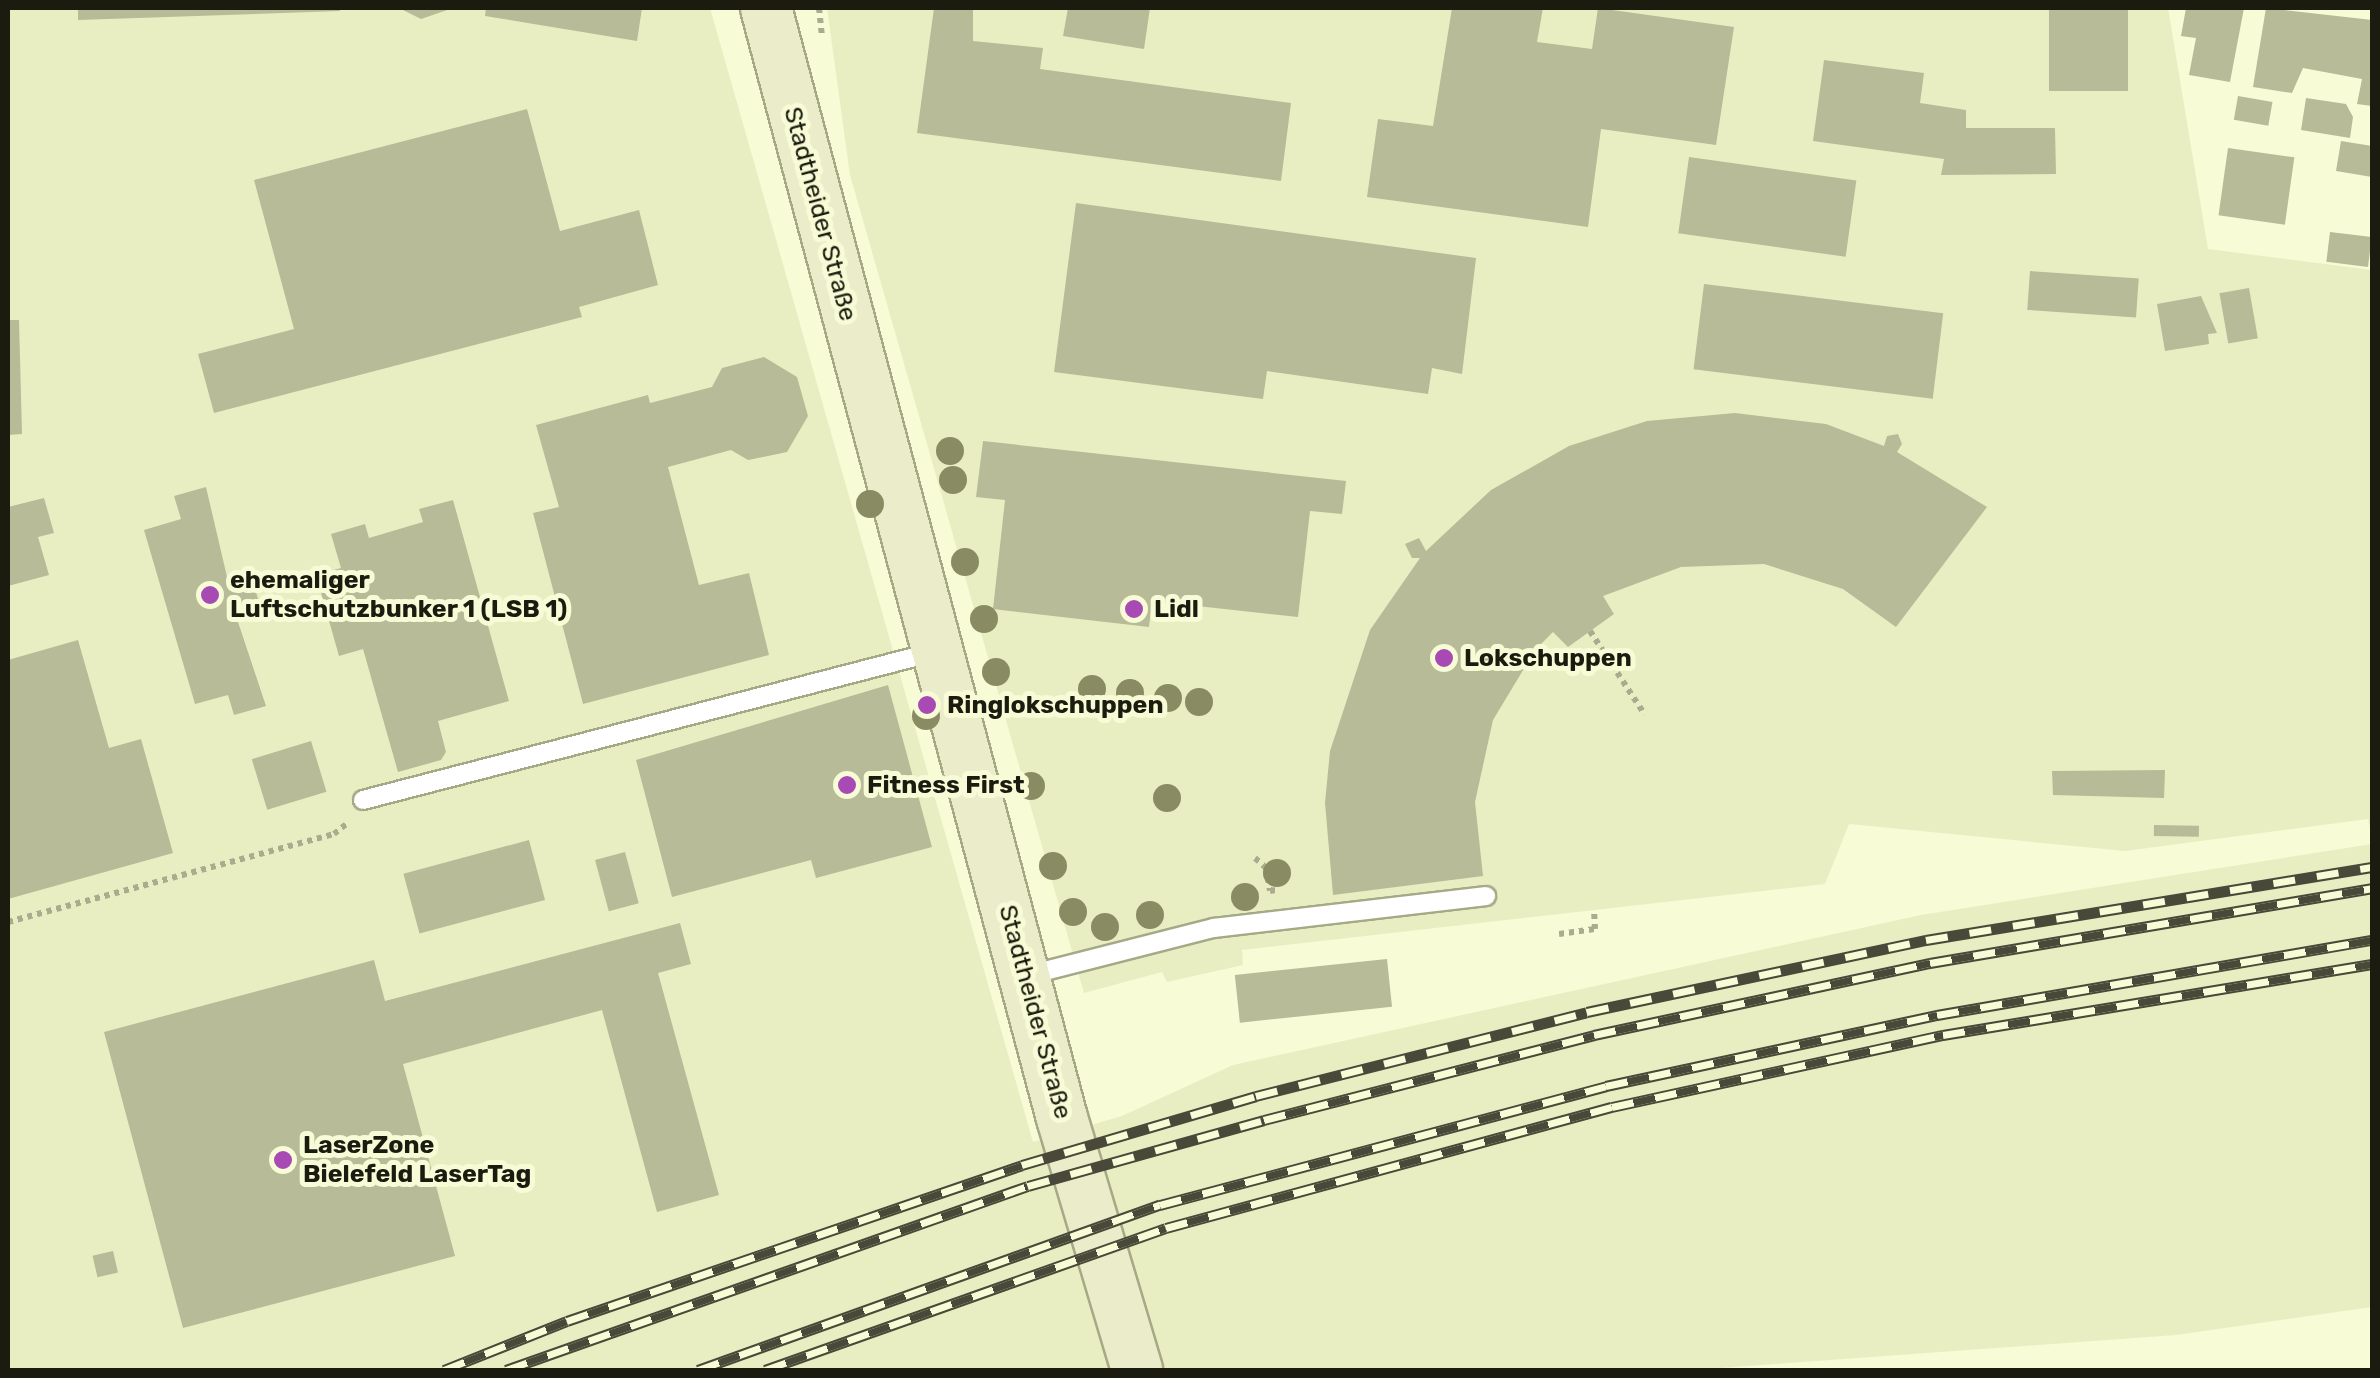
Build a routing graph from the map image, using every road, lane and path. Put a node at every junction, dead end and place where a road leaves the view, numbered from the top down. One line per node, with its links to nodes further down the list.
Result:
1 (766, 8): 3 (street, Stadtheider Straße)
2 (1590, 631): 4 (path)
3 (940, 651): 5 (lane); 12 (street, Stadtheider Straße)
4 (1645, 715)
5 (364, 800): 10 (path)
6 (1255, 858): 7 (path)
7 (1270, 891)
8 (1486, 896): 12 (lane)
9 (1594, 911): 11 (path)
10 (8, 922)
11 (1559, 934)
12 (1025, 976): 13 (street, Stadtheider Straße)
13 (1137, 1370)

